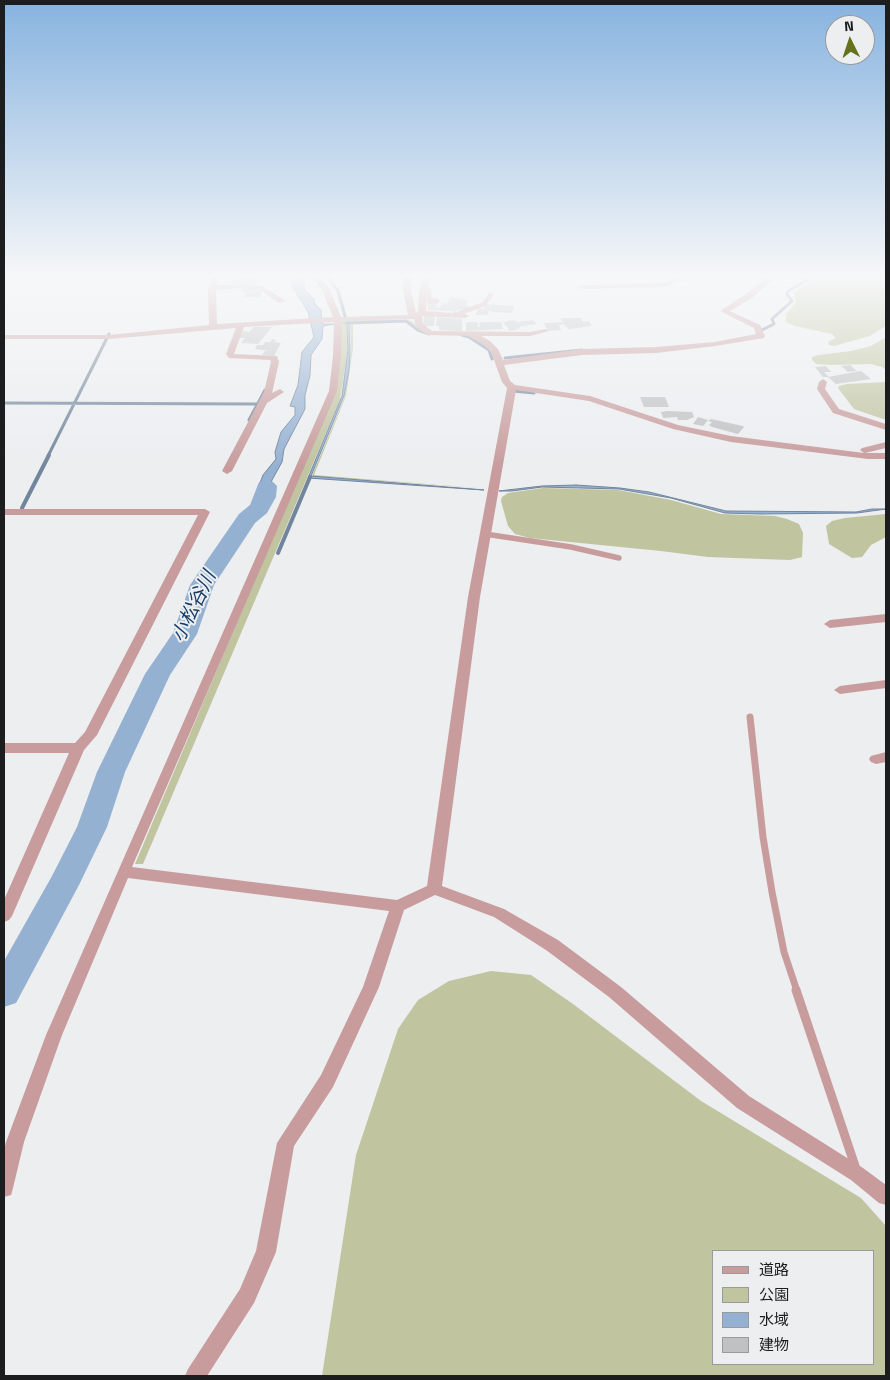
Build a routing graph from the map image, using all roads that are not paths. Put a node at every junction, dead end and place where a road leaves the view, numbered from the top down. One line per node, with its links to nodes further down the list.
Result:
1 (235, 339): 9 (street)
2 (336, 339): 25 (street)
3 (479, 339): 5 (street)
4 (741, 339): 5 (street)
5 (501, 363): 7 (street)
6 (823, 382): 10 (street)
7 (512, 388): 12 (street); 16 (street)
8 (280, 392): 9 (street)
9 (264, 401): 14 (street)
10 (886, 427)
11 (886, 445): 12 (street)
12 (830, 450): 13 (street)
13 (886, 456)
14 (227, 471)
15 (4, 512): 24 (street)
16 (485, 534): 17 (lane); 26 (street)
17 (619, 558)
18 (886, 618): 19 (street)
19 (830, 624)
20 (886, 684): 21 (street)
21 (840, 690)
22 (750, 717): 29 (lane)
23 (4, 748): 24 (street)
24 (78, 748): 28 (street)
25 (123, 872): 27 (street); 30 (street)
26 (434, 889): 27 (street); 29 (street)
27 (398, 906): 32 (street)
28 (4, 916)
29 (857, 1174): 31 (street)
30 (4, 1188)
31 (886, 1196)
32 (195, 1376)

